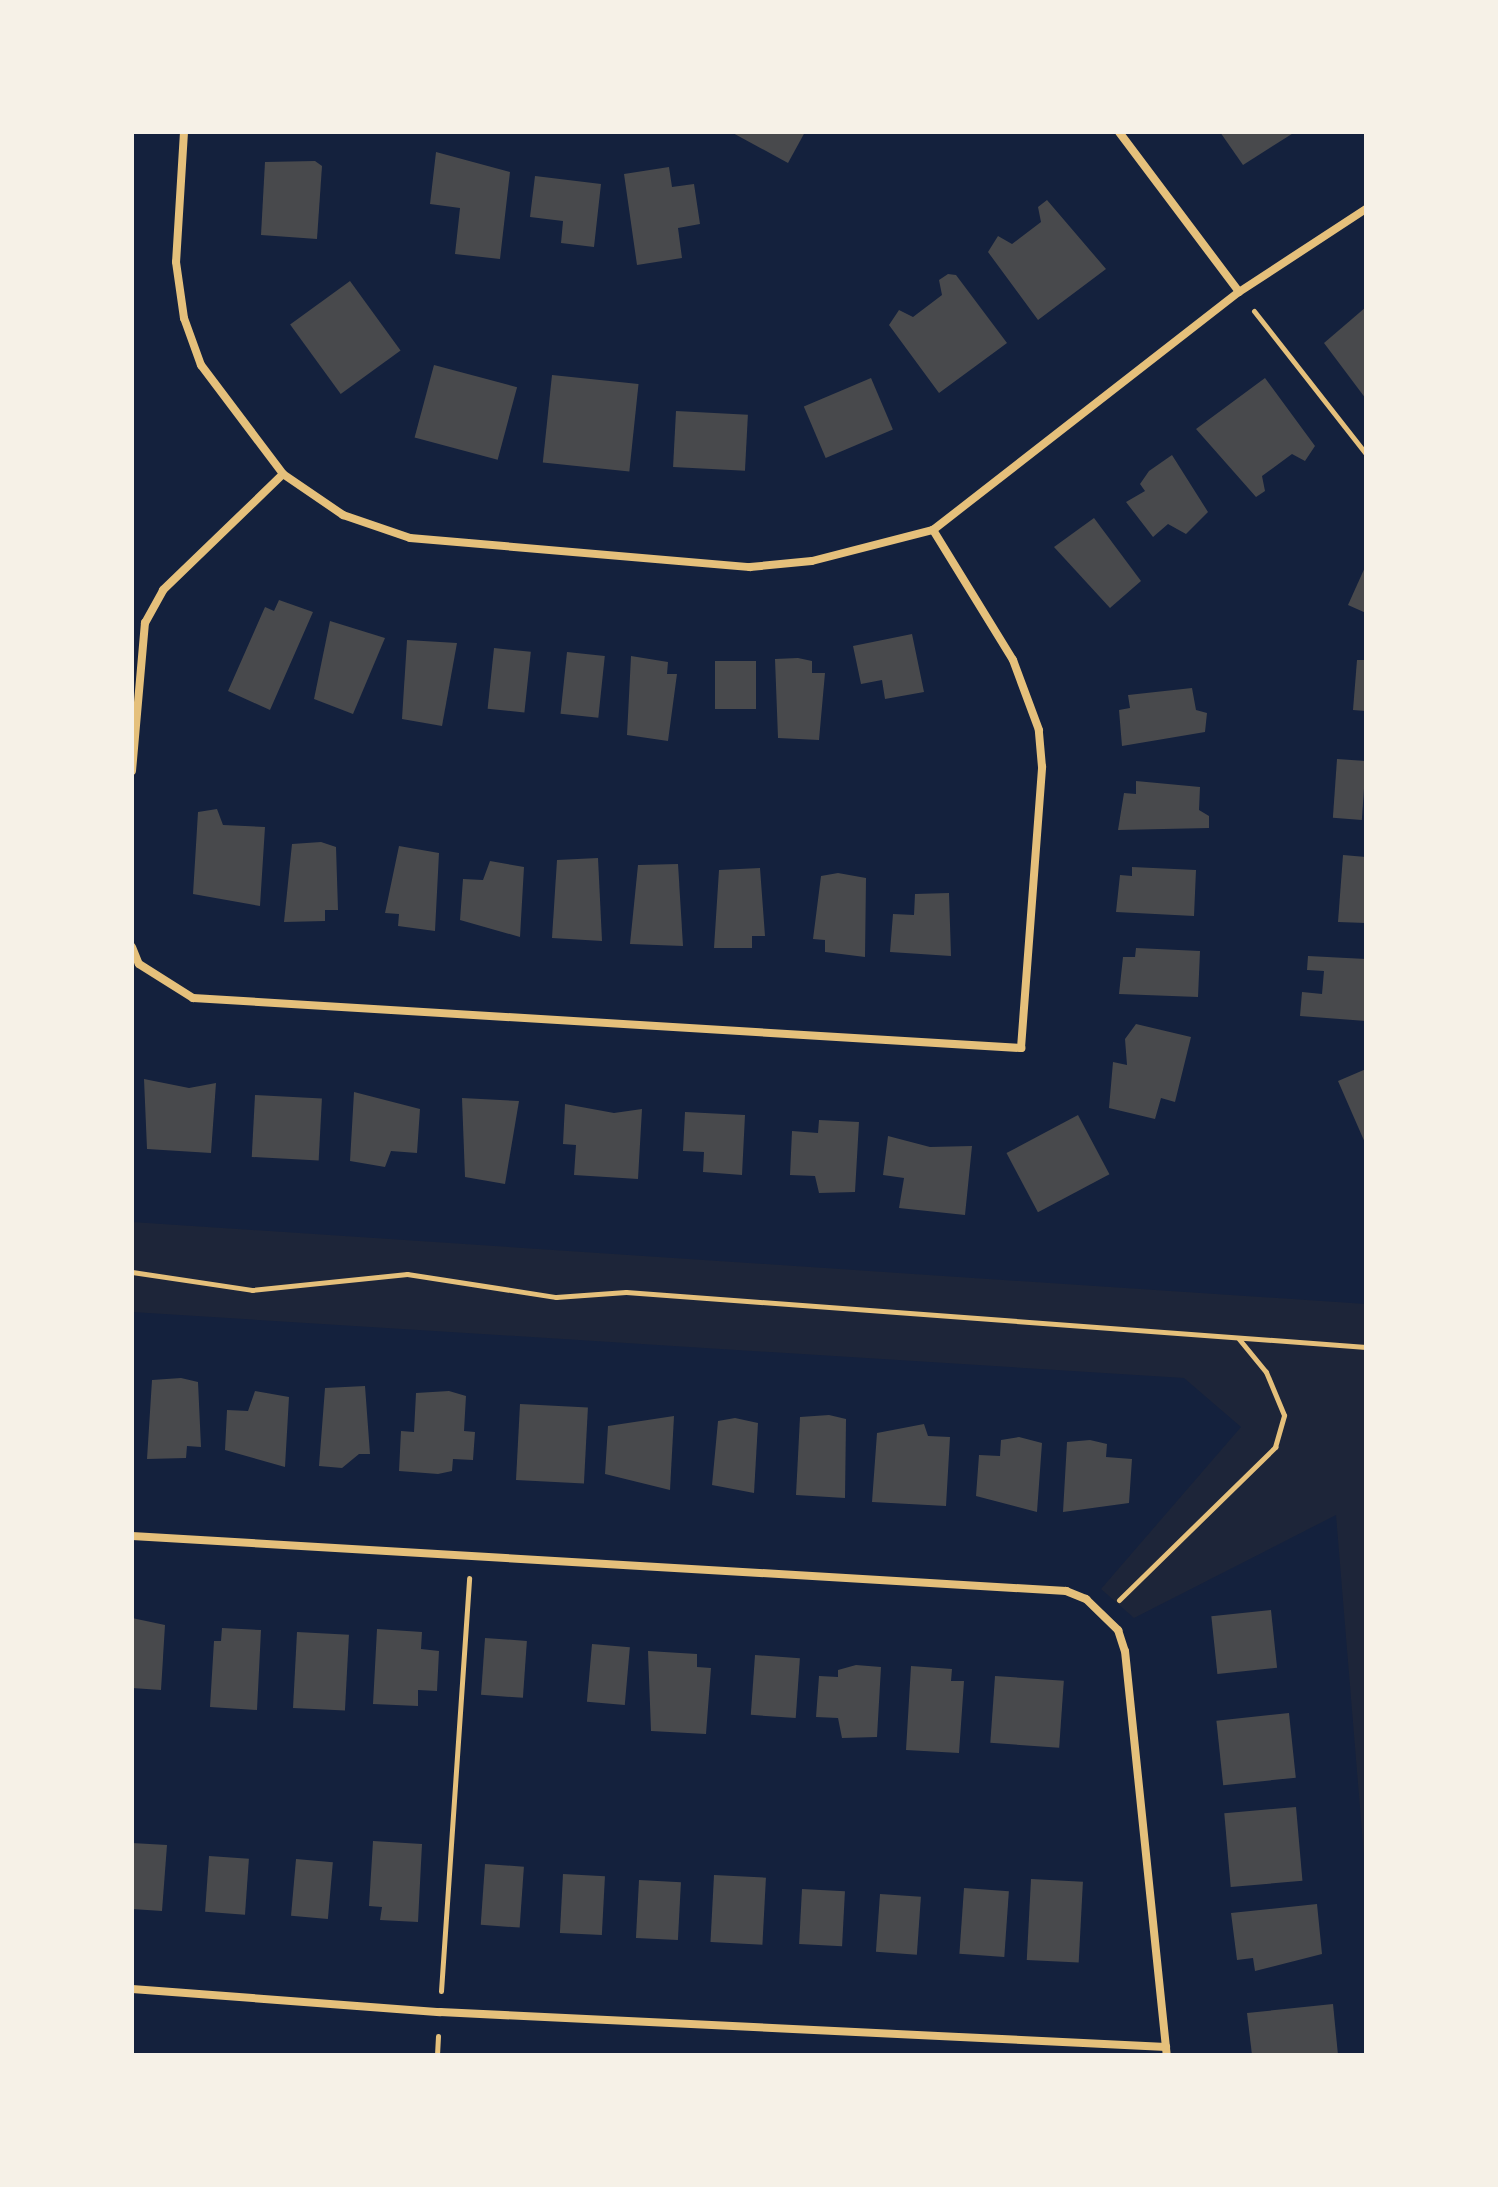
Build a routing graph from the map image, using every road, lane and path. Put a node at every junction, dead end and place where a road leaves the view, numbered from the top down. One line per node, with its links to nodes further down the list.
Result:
1 (184, 132): 6 (street)
2 (1119, 132): 4 (street)
3 (1366, 209): 4 (street)
4 (1239, 292): 5 (path); 7 (street)
5 (1366, 454)
6 (283, 474): 7 (street); 8 (street)
7 (933, 530): 9 (street)
8 (132, 771)
9 (132, 947)
10 (132, 1272): 11 (path)
11 (1238, 1338): 12 (path); 15 (path)
12 (1366, 1347)
13 (132, 1536): 14 (street)
14 (470, 1557): 15 (street); 17 (path)
15 (1105, 1613): 18 (street)
16 (132, 1989): 17 (street)
17 (440, 2012): 18 (street); 19 (path)
18 (1166, 2051)
19 (437, 2055)

